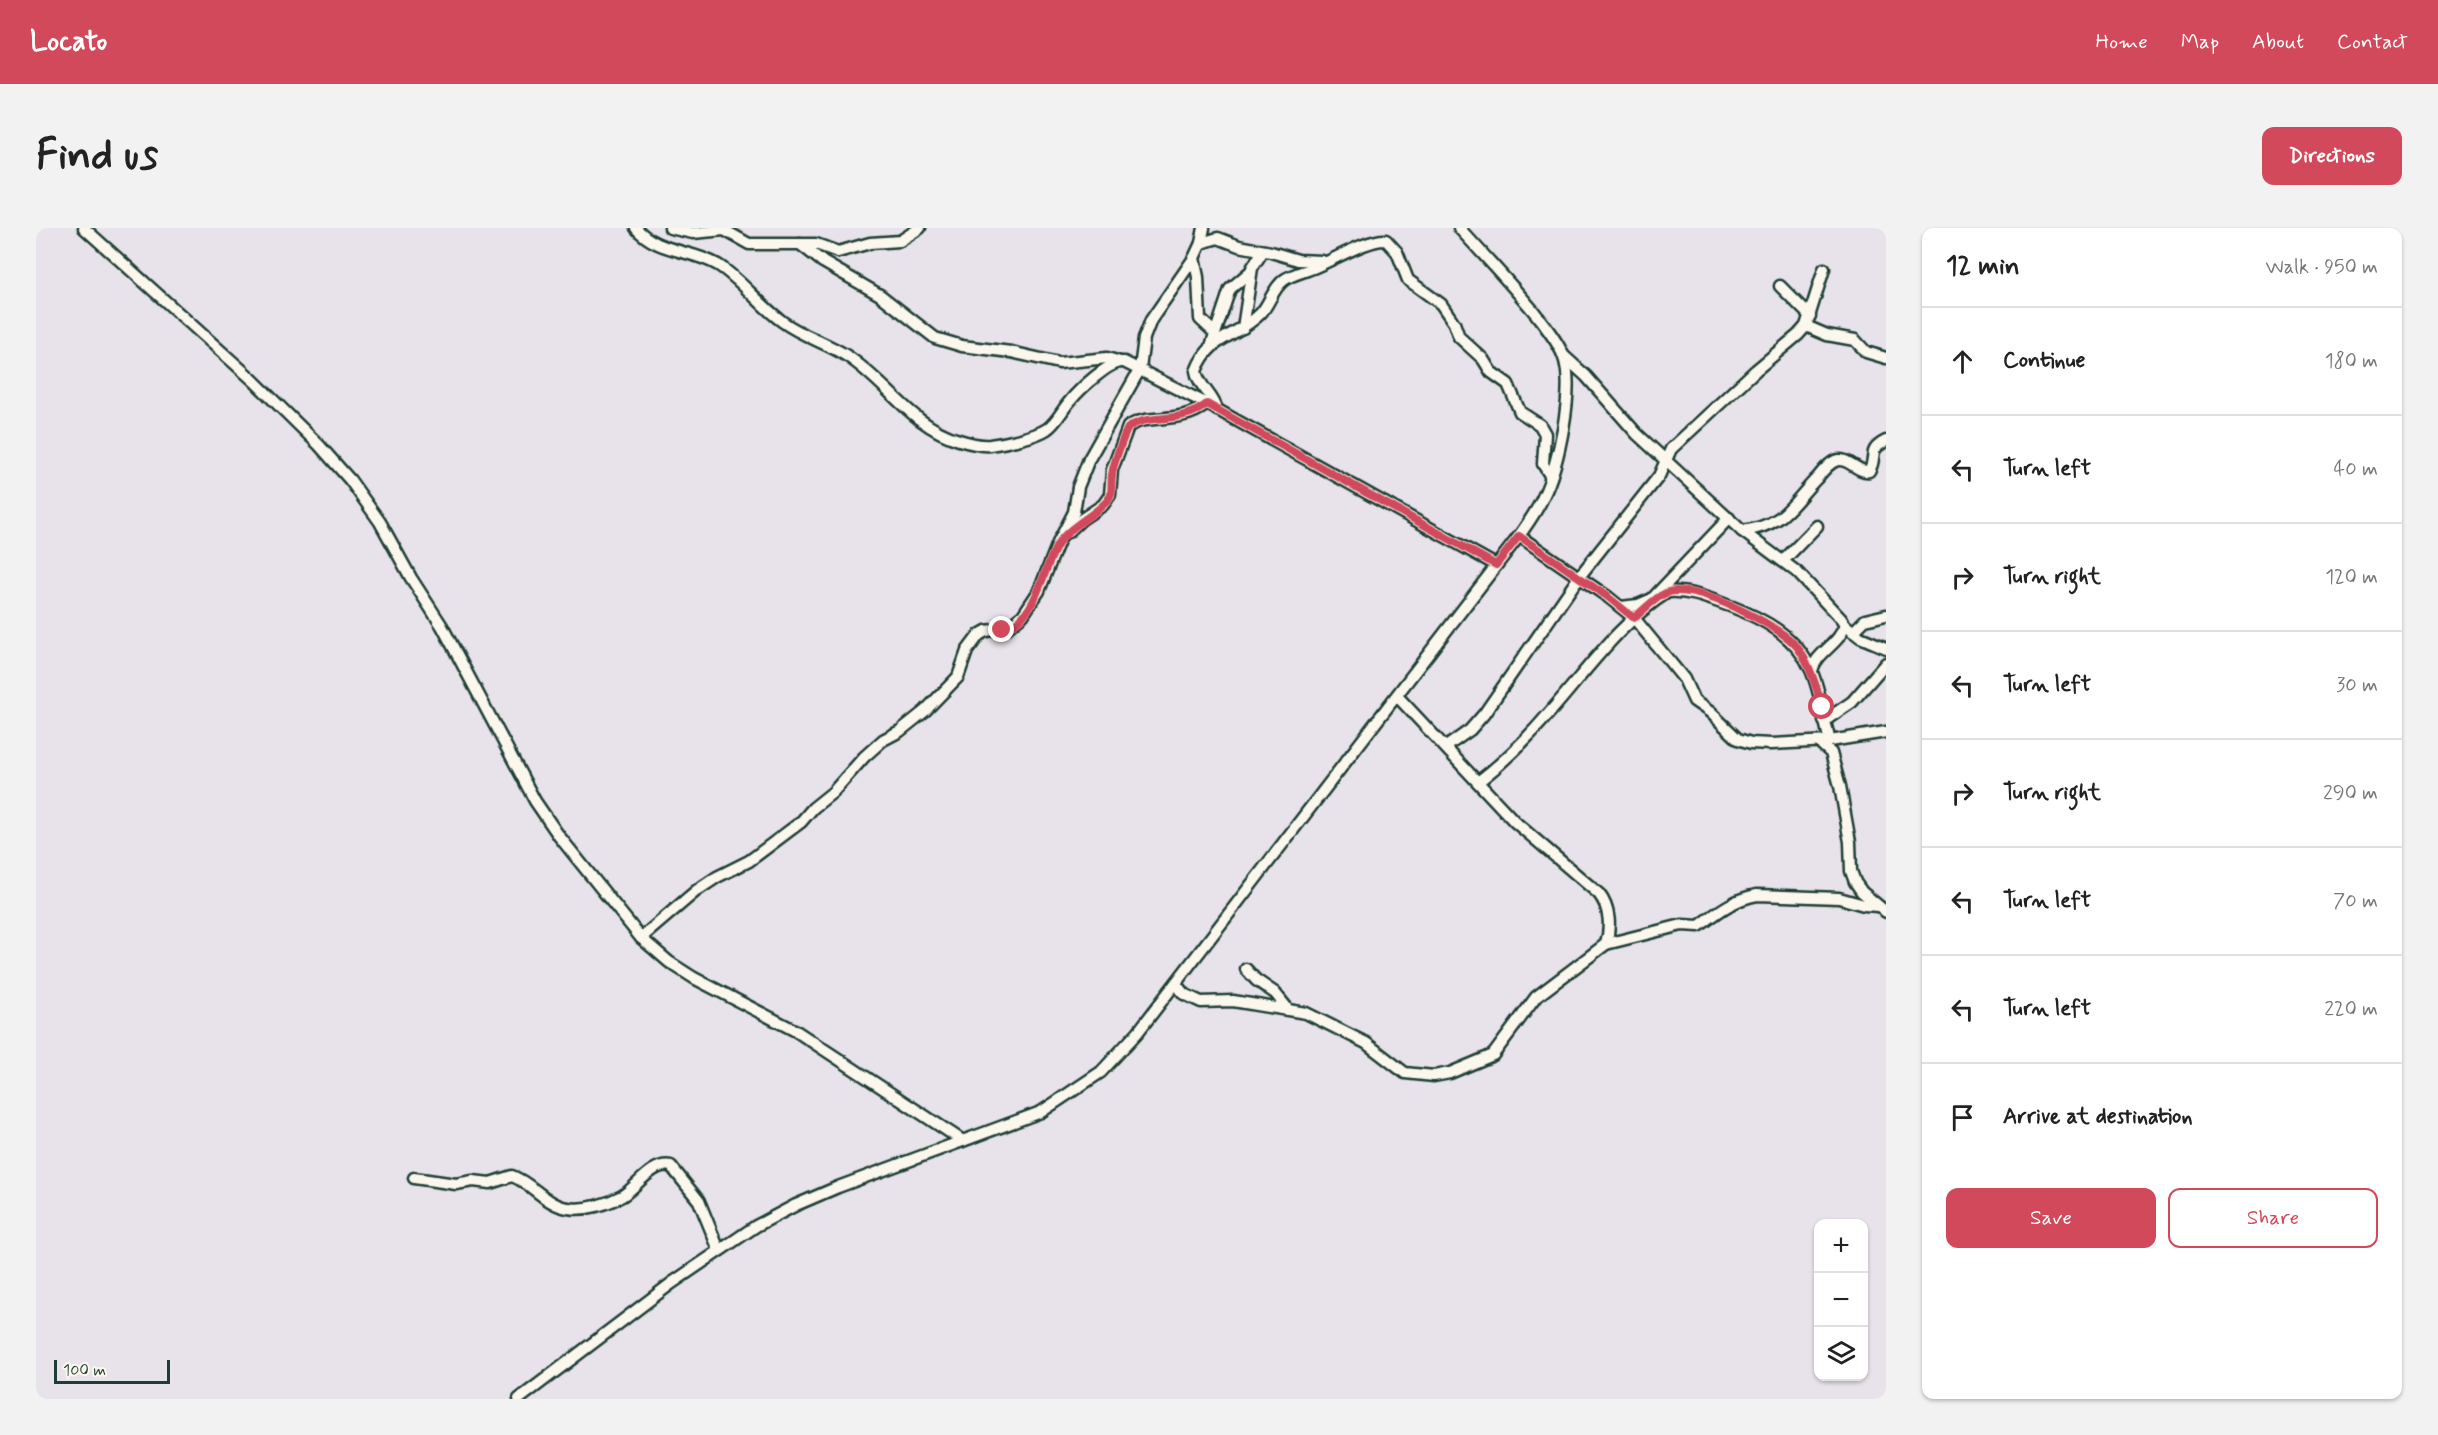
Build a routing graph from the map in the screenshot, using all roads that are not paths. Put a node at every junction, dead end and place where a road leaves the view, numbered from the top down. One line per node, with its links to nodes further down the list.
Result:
1 (84, 228): 51 (street)
2 (636, 228): 22 (street)
3 (670, 228): 8 (street)
4 (920, 228): 8 (street)
5 (1204, 228): 7 (street)
6 (1459, 228): 20 (street)
7 (1201, 243): 9 (street); 10 (street)
8 (800, 244): 22 (street)
9 (1263, 251): 11 (street); 13 (street)
10 (1194, 258): 17 (street); 24 (street)
11 (1329, 261): 16 (street); 28 (street)
12 (1824, 269): 15 (street)
13 (1251, 271): 16 (street); 17 (street)
14 (1780, 286): 15 (street)
15 (1808, 321): 19 (street); 27 (street)
16 (1243, 328): 18 (street)
17 (1215, 333): 18 (street)
18 (1211, 346): 25 (street)
19 (1871, 355): 21 (street); 23 (street)
20 (1564, 356): 27 (street); 28 (street)
21 (1886, 358)
22 (1120, 362): 24 (street)
23 (1886, 368)
24 (1140, 369): 25 (street); 33 (street)
25 (1212, 407): 33 (street); 35 (street)
26 (1886, 441): 31 (street)
27 (1665, 460): 29 (street); 36 (street)
28 (1551, 477): 32 (street)
29 (1729, 518): 31 (street); 37 (street)
30 (1817, 526): 34 (street)
31 (1742, 531): 34 (street)
32 (1519, 536): 35 (street); 36 (street)
33 (1058, 543): 51 (street)
34 (1783, 561): 40 (street)
35 (1496, 565): 44 (street)
36 (1579, 577): 37 (street); 48 (street)
37 (1621, 607): 39 (street)
38 (1886, 615): 40 (street)
39 (1634, 618): 43 (street); 47 (street); 49 (street)
40 (1849, 629): 41 (street); 43 (street)
41 (1886, 648)
42 (1886, 663): 45 (street)
43 (1812, 671): 45 (street)
44 (1397, 696): 48 (street); 54 (street)
45 (1824, 722): 47 (street)
46 (1886, 732): 47 (street)
47 (1825, 742): 50 (street)
48 (1446, 747): 49 (street)
49 (1478, 782): 52 (street)
50 (1882, 909): 52 (street)
51 (641, 938): 56 (street)
52 (1606, 944): 55 (street)
53 (1246, 969): 55 (street)
54 (1176, 984): 55 (street); 56 (street)
55 (1287, 1008)
56 (963, 1141): 58 (street)
57 (414, 1178): 58 (street)
58 (719, 1250): 59 (street)
59 (519, 1399)

